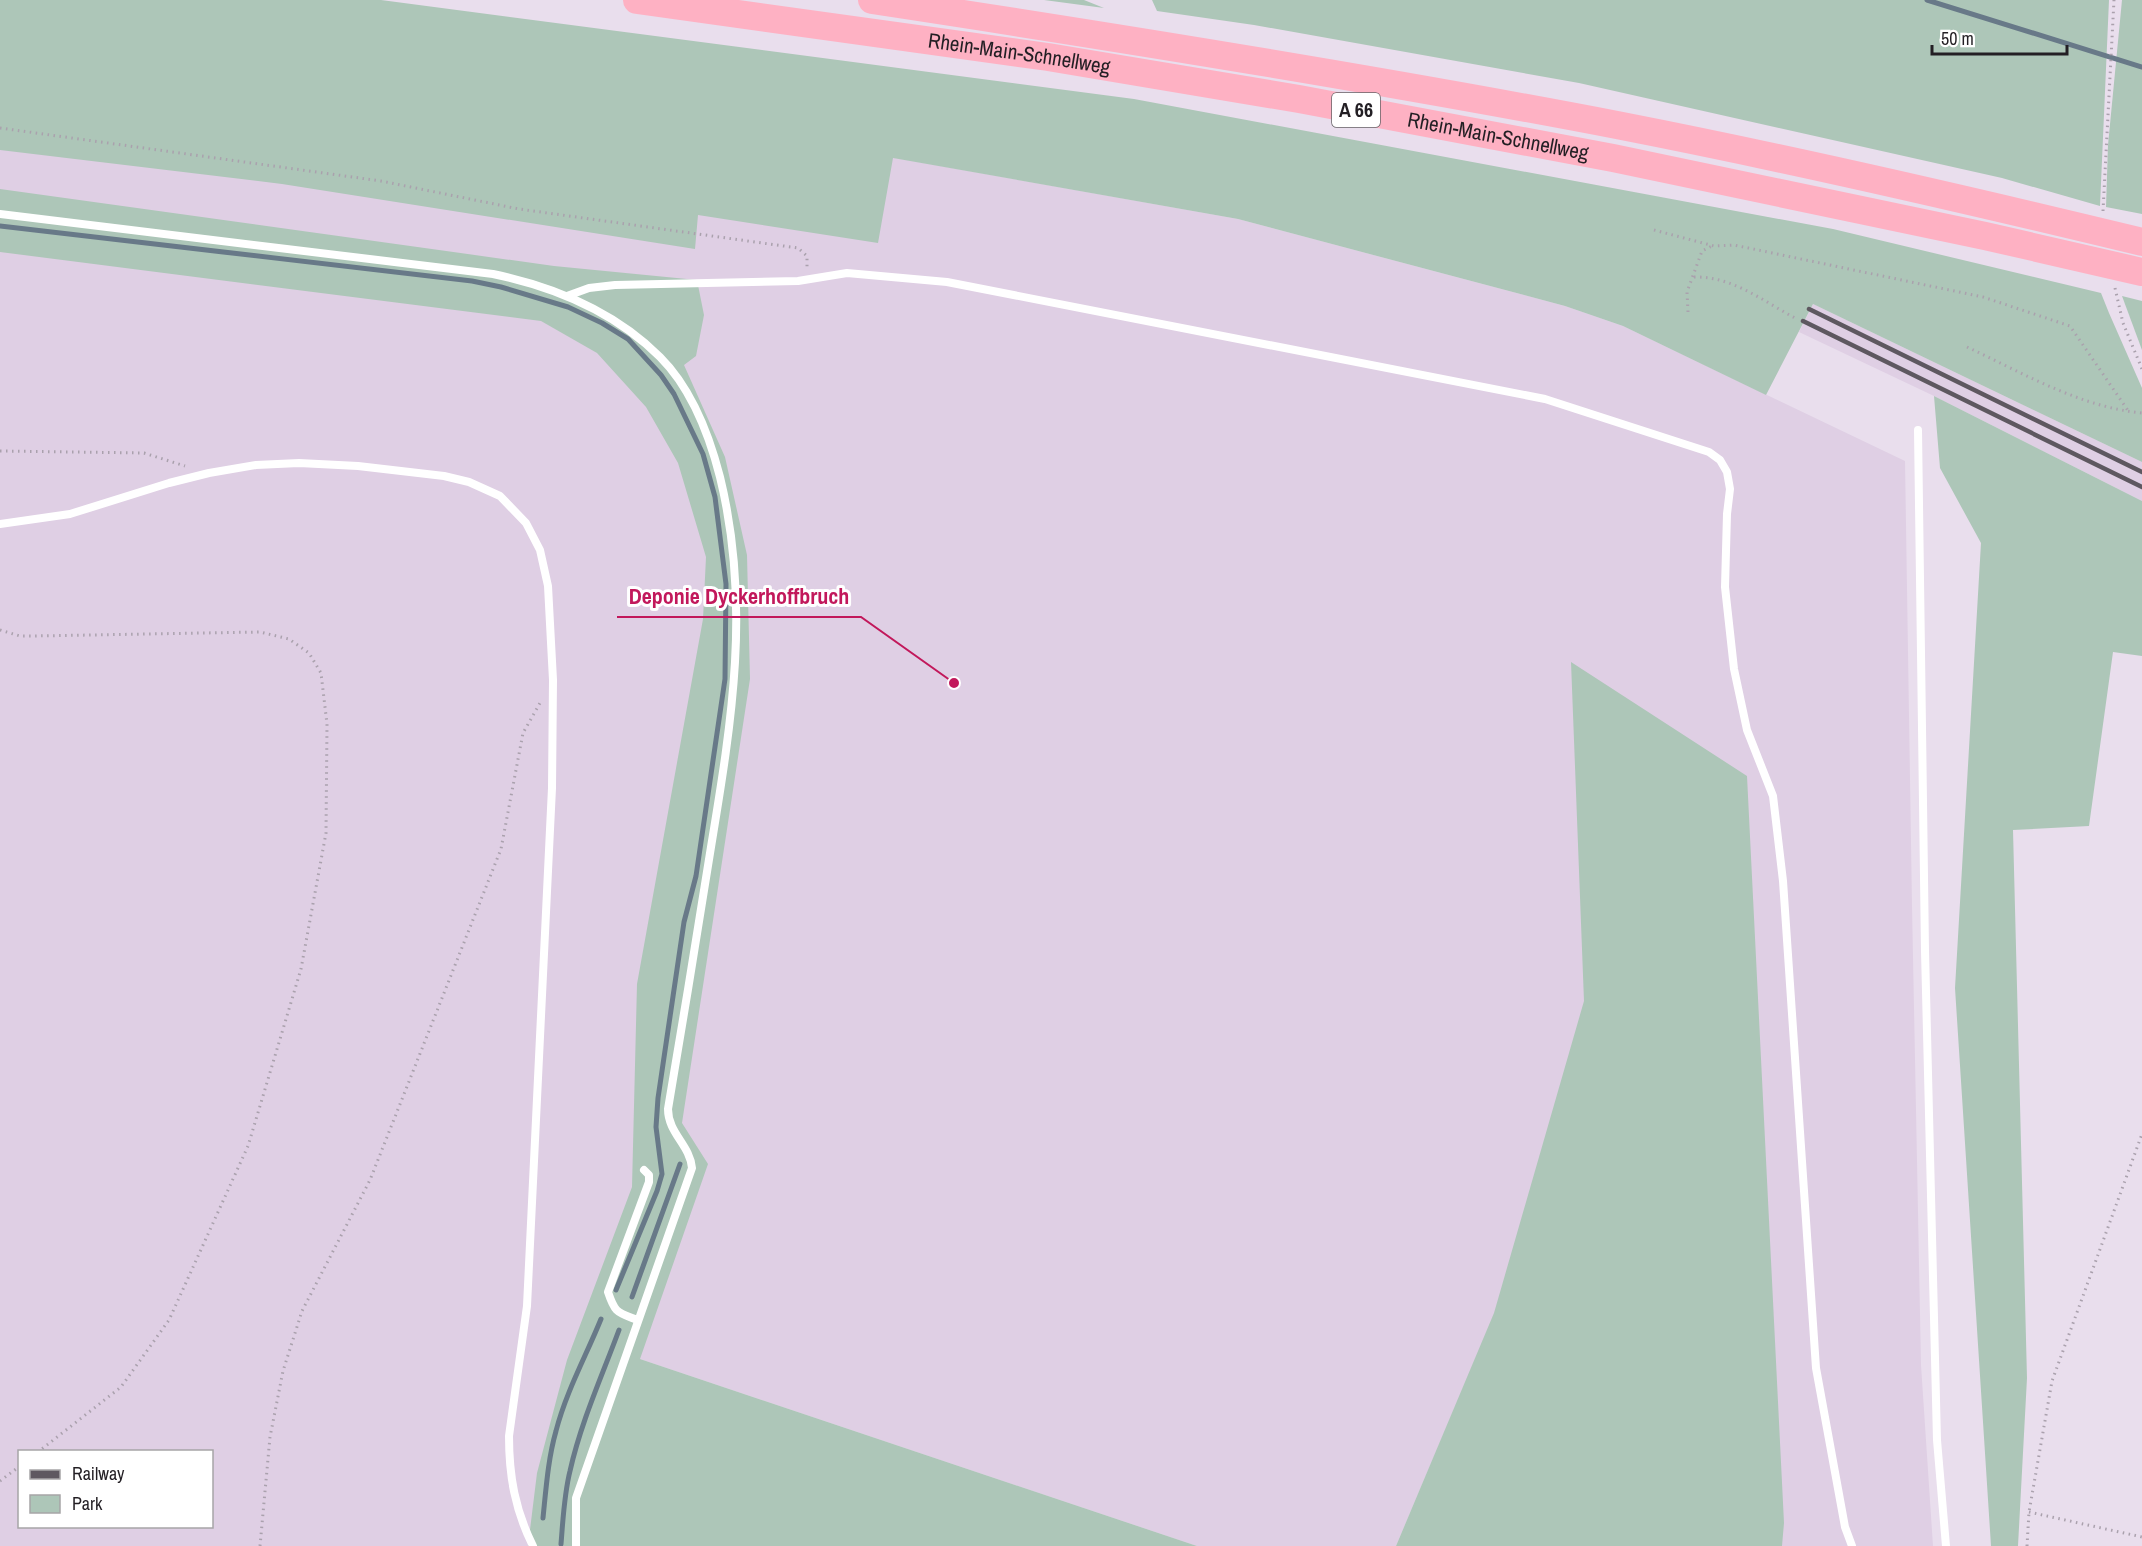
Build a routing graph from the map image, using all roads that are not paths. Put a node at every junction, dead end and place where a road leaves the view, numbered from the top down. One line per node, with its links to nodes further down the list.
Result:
1 (637, 0): 5 (highway, Rhein-Main-Schnellweg / A 66)
2 (872, 0): 4 (highway, Rhein-Main-Schnellweg / A 66)
3 (0, 214): 6 (lane)
4 (2136, 241)
5 (2136, 271)
6 (567, 296): 10 (lane); 13 (lane)
7 (1918, 430): 14 (lane)
8 (0, 524): 11 (lane)
9 (644, 1170): 10 (lane)
10 (637, 1320): 12 (lane)
11 (533, 1546)
12 (576, 1546)
13 (1852, 1546)
14 (1947, 1546)

